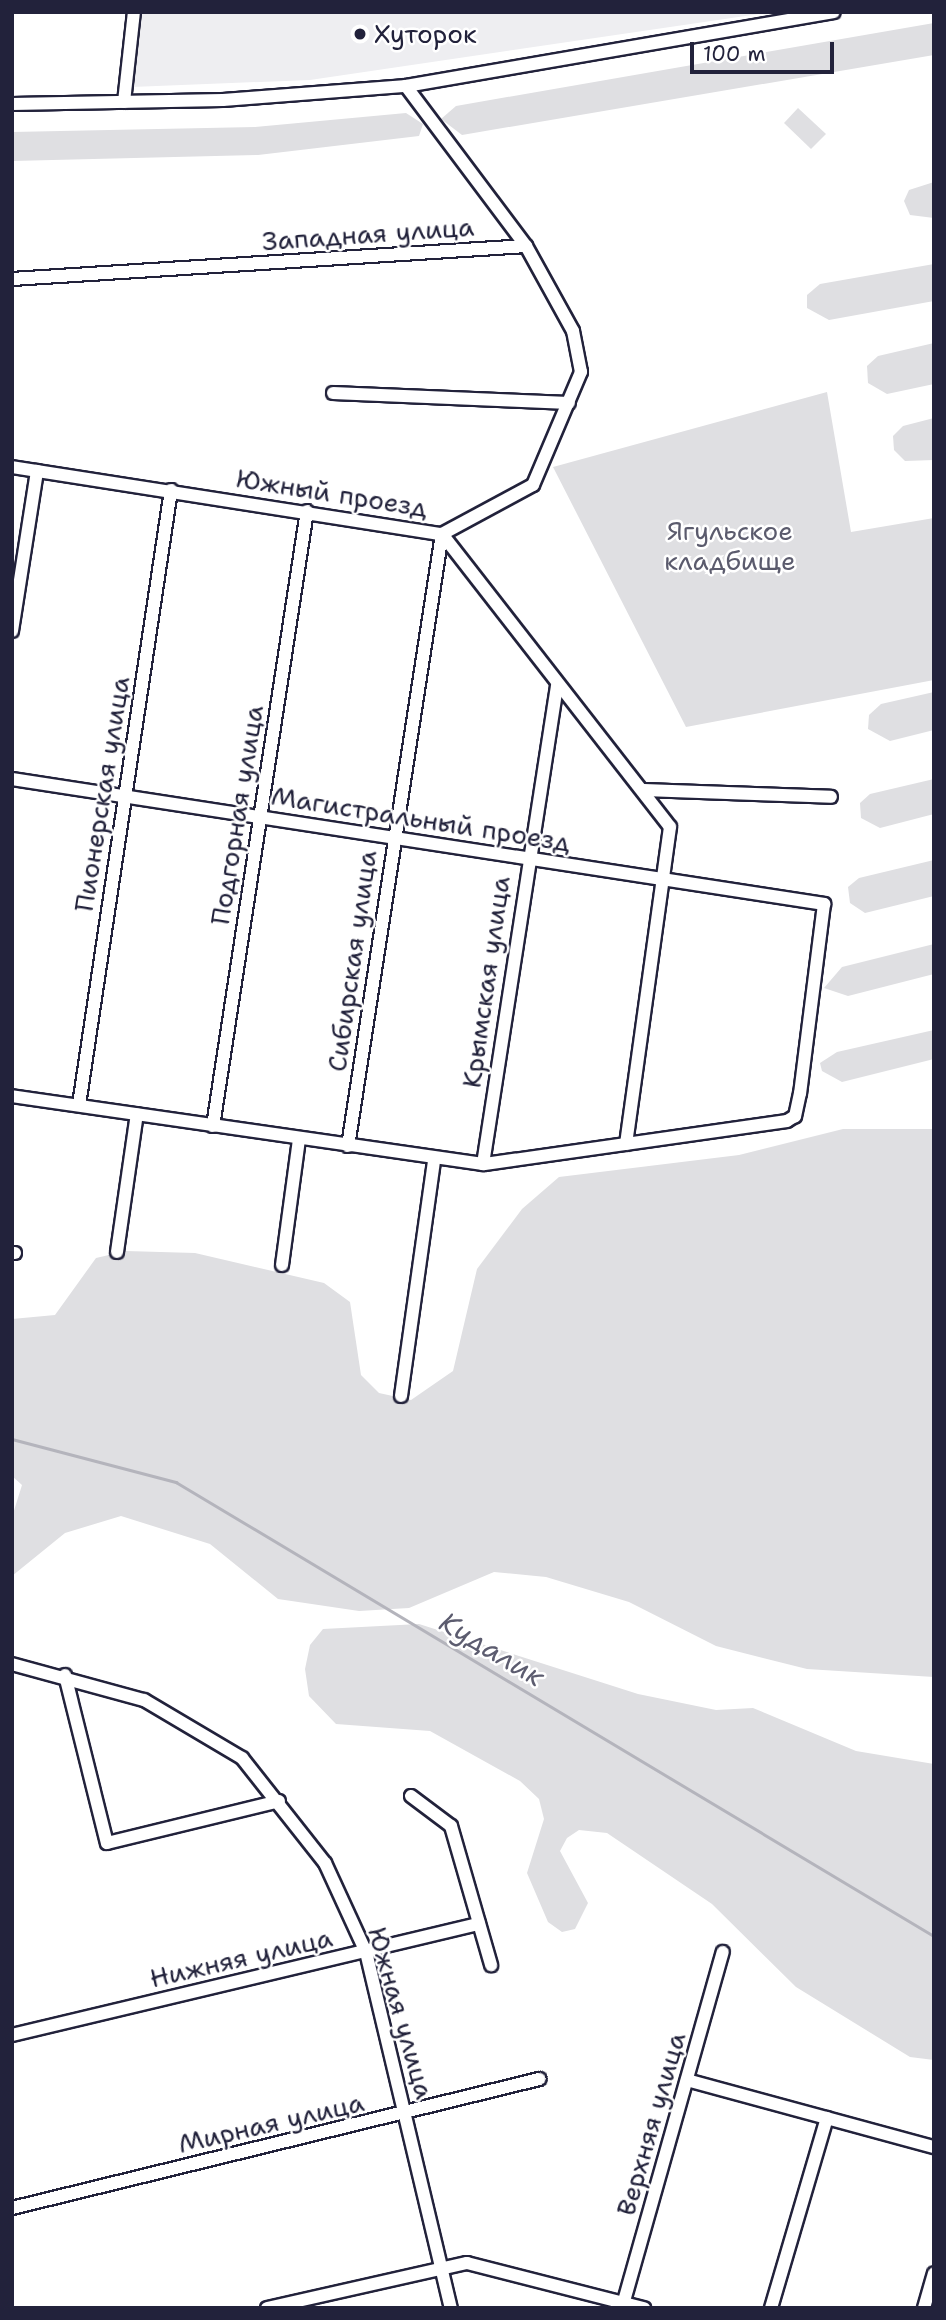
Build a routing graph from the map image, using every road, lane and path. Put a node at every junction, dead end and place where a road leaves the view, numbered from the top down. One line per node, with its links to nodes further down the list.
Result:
1 (134, 12): 4 (street)
2 (834, 12): 3 (street)
3 (406, 86): 4 (street); 6 (street, Западная улица)
4 (124, 102): 5 (street)
5 (12, 104)
6 (526, 246): 7 (street, Западная улица); 9 (street)
7 (12, 279)
8 (333, 393): 9 (street)
9 (569, 402): 14 (street)
10 (12, 467): 11 (street, Южный проезд)
11 (37, 471): 12 (street, Южный проезд); 15 (street)
12 (172, 490): 13 (street, Южный проезд); 19 (street, Пионерская улица)
13 (307, 511): 14 (street, Южный проезд); 21 (street, Подгорная улица)
14 (442, 534): 16 (street, Южный проезд); 22 (street, Сибирская улица)
15 (12, 631)
16 (557, 684): 18 (street, Южный проезд); 23 (street, Крымская улица)
17 (12, 779): 19 (street, Магистральный проезд)
18 (644, 790): 20 (street); 24 (street, Южный проезд)
19 (125, 796): 21 (street, Магистральный проезд); 26 (street, Пионерская улица)
20 (831, 797)
21 (260, 817): 22 (street, Магистральный проезд); 28 (street, Подгорная улица)
22 (392, 841): 23 (street, Магистральный проезд); 31 (street, Сибирская улица)
23 (526, 860): 24 (street, Магистральный проезд); 33 (street, Крымская улица)
24 (664, 879): 30 (street); 30 (street, Магистральный проезд)
25 (12, 1096): 26 (street)
26 (79, 1105): 27 (street)
27 (137, 1114): 28 (street); 34 (street)
28 (213, 1126): 29 (street)
29 (299, 1139): 31 (street); 35 (street)
30 (626, 1144): 33 (street)
31 (348, 1146): 32 (street)
32 (434, 1160): 33 (street); 36 (street)
33 (483, 1164)
34 (117, 1252)
35 (282, 1265)
36 (401, 1396)
37 (12, 1664): 38 (street, Южная улица)
38 (65, 1675): 40 (street, Южная улица); 40 (street)
39 (411, 1796): 41 (street)
40 (279, 1801): 42 (street, Южная улица)
41 (480, 1924): 42 (street, Нижняя улица); 44 (street)
42 (366, 1952): 45 (street, Нижняя улица); 48 (street, Южная улица)
43 (723, 1952): 47 (street, Верхняя улица)
44 (491, 1965)
45 (12, 2035)
46 (539, 2079): 48 (street, Мирная улица)
47 (687, 2080): 49 (street); 55 (street, Верхняя улица)
48 (406, 2114): 51 (street, Мирная улица); 52 (street, Южная улица)
49 (827, 2118): 50 (street); 59 (street)
50 (934, 2147)
51 (12, 2208)
52 (442, 2267): 54 (street); 55 (street); 57 (street, Южная улица)
53 (934, 2273): 60 (street)
54 (304, 2304): 56 (street)
55 (623, 2305): 58 (street)
56 (267, 2308)
57 (451, 2308)
58 (645, 2308)
59 (771, 2308)
60 (924, 2308)

